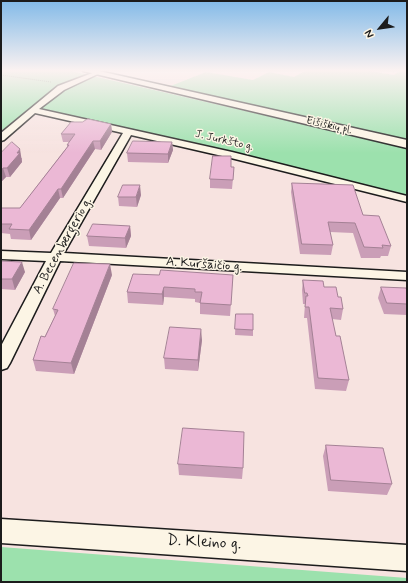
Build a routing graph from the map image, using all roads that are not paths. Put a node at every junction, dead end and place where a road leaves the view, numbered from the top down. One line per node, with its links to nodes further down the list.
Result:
1 (46, 98): 3 (street)
2 (212, 98): 6 (main road, Eišiškių pl.)
3 (34, 110): 4 (street, J. Jurkšto g.); 5 (street)
4 (129, 131): 7 (street, J. Jurkšto g.); 9 (street, A. Becenbergerio g.)
5 (1, 138)
6 (407, 144)
7 (407, 199)
8 (1, 255): 9 (street, A. Kuršaičio g.)
9 (55, 256): 10 (street, A. Kuršaičio g.); 11 (street, A. Becenbergerio g.)
10 (407, 276)
11 (1, 363)
12 (1, 531): 13 (street, D. Kleino g.)
13 (407, 558)

